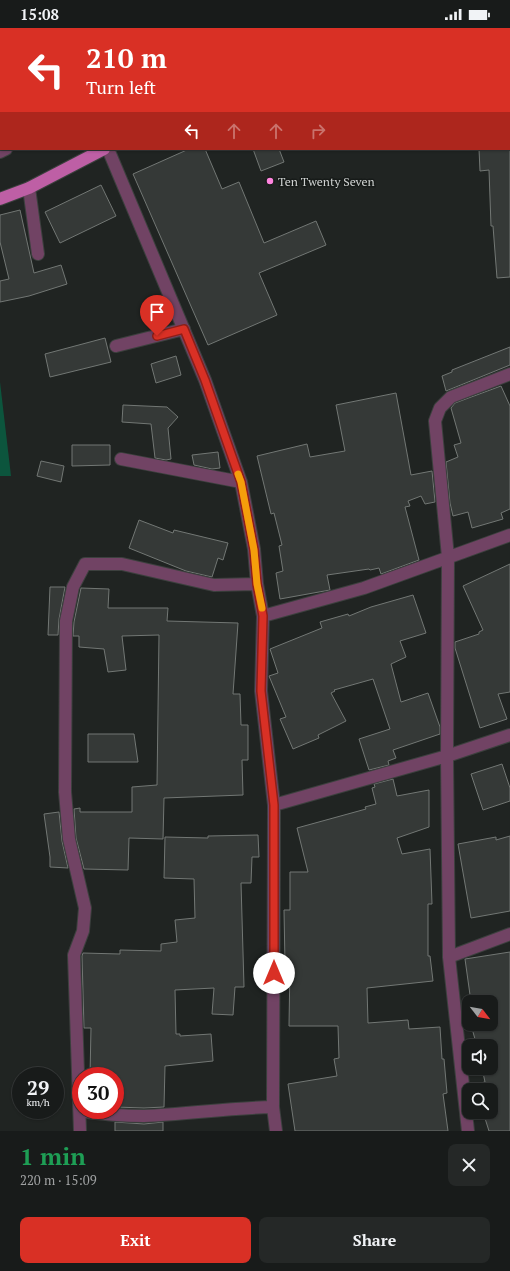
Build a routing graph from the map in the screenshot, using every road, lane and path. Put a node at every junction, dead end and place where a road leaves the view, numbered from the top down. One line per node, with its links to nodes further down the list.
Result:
1 (102, 150): 3 (main road)
2 (108, 150): 6 (street)
3 (29, 188): 4 (main road); 5 (street)
4 (0, 199)
5 (38, 254)
6 (184, 329): 7 (street); 10 (street)
7 (116, 346)
8 (510, 374): 12 (street)
9 (121, 458): 10 (street)
10 (241, 482): 13 (street)
11 (510, 535): 12 (street)
12 (448, 557): 14 (street); 16 (street)
13 (257, 584): 14 (street); 20 (street)
14 (263, 616): 17 (street)
15 (510, 735): 16 (street)
16 (446, 756): 17 (street); 19 (street)
17 (274, 805): 21 (street)
18 (510, 934): 19 (street)
19 (449, 957): 26 (street)
20 (78, 1067)
21 (273, 1107): 22 (street); 25 (street)
22 (124, 1115)
23 (80, 1119): 24 (street)
24 (80, 1131)
25 (276, 1131)
26 (468, 1131)

